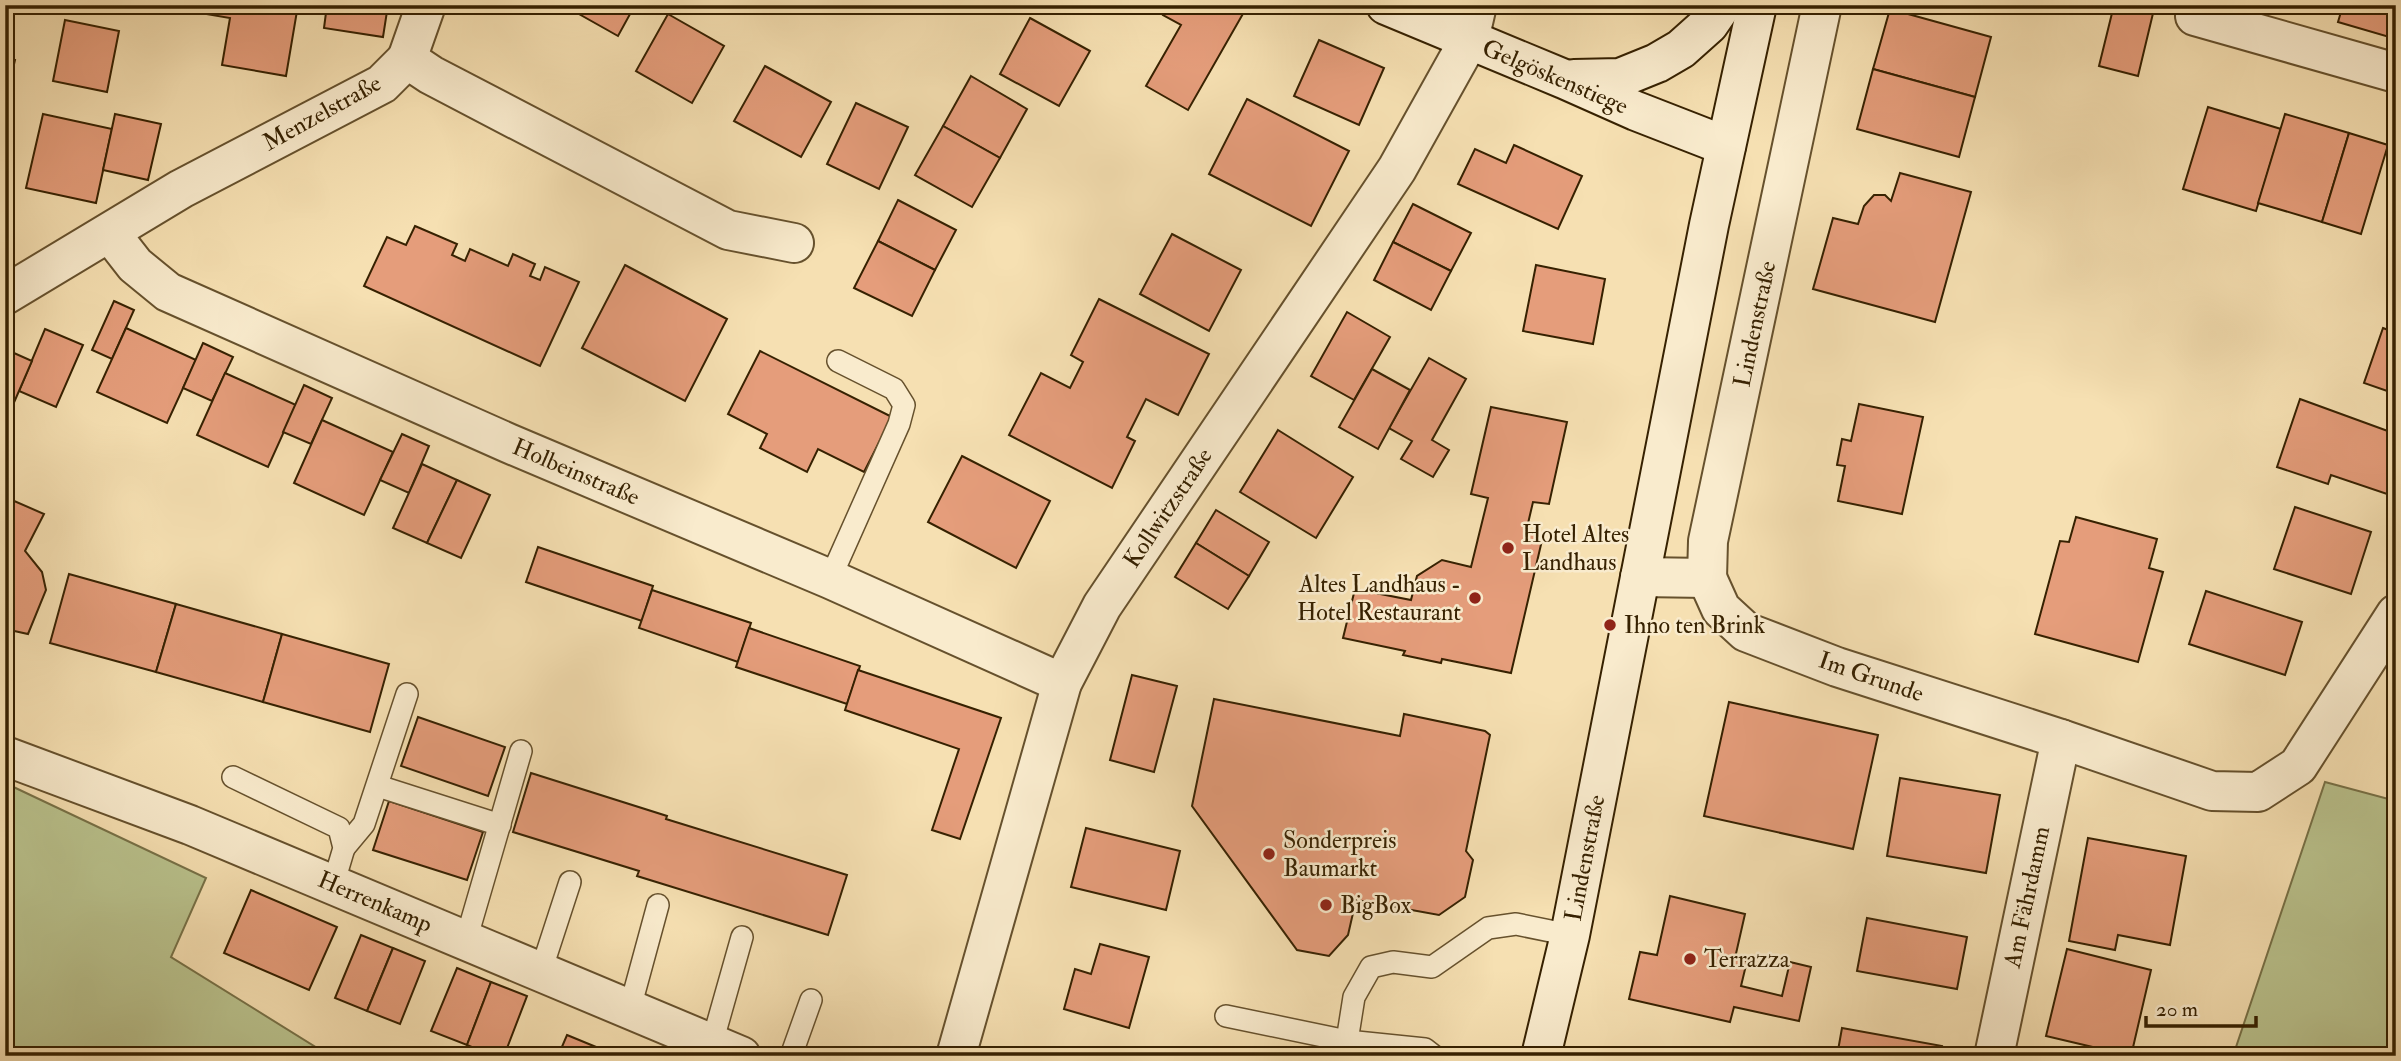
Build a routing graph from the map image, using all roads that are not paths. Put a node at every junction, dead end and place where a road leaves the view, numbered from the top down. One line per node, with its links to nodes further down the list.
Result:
1 (426, 5): 8 (street)
2 (1386, 5): 7 (street, Gelgöskenstiege)
3 (1722, 5): 10 (street)
4 (1757, 5): 11 (street, Lindenstraße)
5 (1822, 5): 17 (street, Lindenstraße)
6 (2195, 16): 9 (street)
7 (1473, 22): 10 (street, Gelgöskenstiege); 20 (street, Kollwitzstraße)
8 (407, 59): 12 (street, Menzelstraße); 13 (street, Menzelstraße)
9 (2396, 73)
10 (1564, 79): 11 (street, Gelgöskenstiege)
11 (1726, 146): 16 (street, Lindenstraße)
12 (110, 233): 14 (street, Menzelstraße); 18 (street, Holbeinstraße)
13 (794, 243)
14 (5, 295)
15 (838, 361): 18 (lane)
16 (1640, 577): 17 (street); 32 (street, Lindenstraße)
17 (1707, 578): 22 (street, Im Grunde)
18 (830, 579): 20 (street, Holbeinstraße)
19 (2396, 614): 22 (street, Im Grunde)
20 (1062, 683): 42 (street, Kollwitzstraße)
21 (407, 694): 26 (lane)
22 (2061, 738): 45 (street, Am Fährdamm)
23 (521, 751): 27 (lane)
24 (5, 756): 30 (street, Herrenkamp)
25 (233, 777): 28 (lane)
26 (378, 786): 27 (lane); 28 (lane)
27 (500, 825): 34 (lane)
28 (344, 848): 30 (lane)
29 (570, 882): 35 (lane)
30 (333, 885): 34 (street, Herrenkamp)
31 (657, 905): 37 (lane)
32 (1570, 934): 39 (lane); 44 (street, Lindenstraße)
33 (742, 937): 40 (lane)
34 (466, 940): 35 (street, Herrenkamp)
35 (541, 971): 37 (street, Herrenkamp)
36 (811, 1000): 41 (lane)
37 (630, 1008): 40 (street, Herrenkamp)
38 (1226, 1016): 39 (lane)
39 (1347, 1041): 43 (lane)
40 (726, 1049)
41 (791, 1056)
42 (956, 1056)
43 (1434, 1056)
44 (1541, 1056)
45 (1993, 1056)

